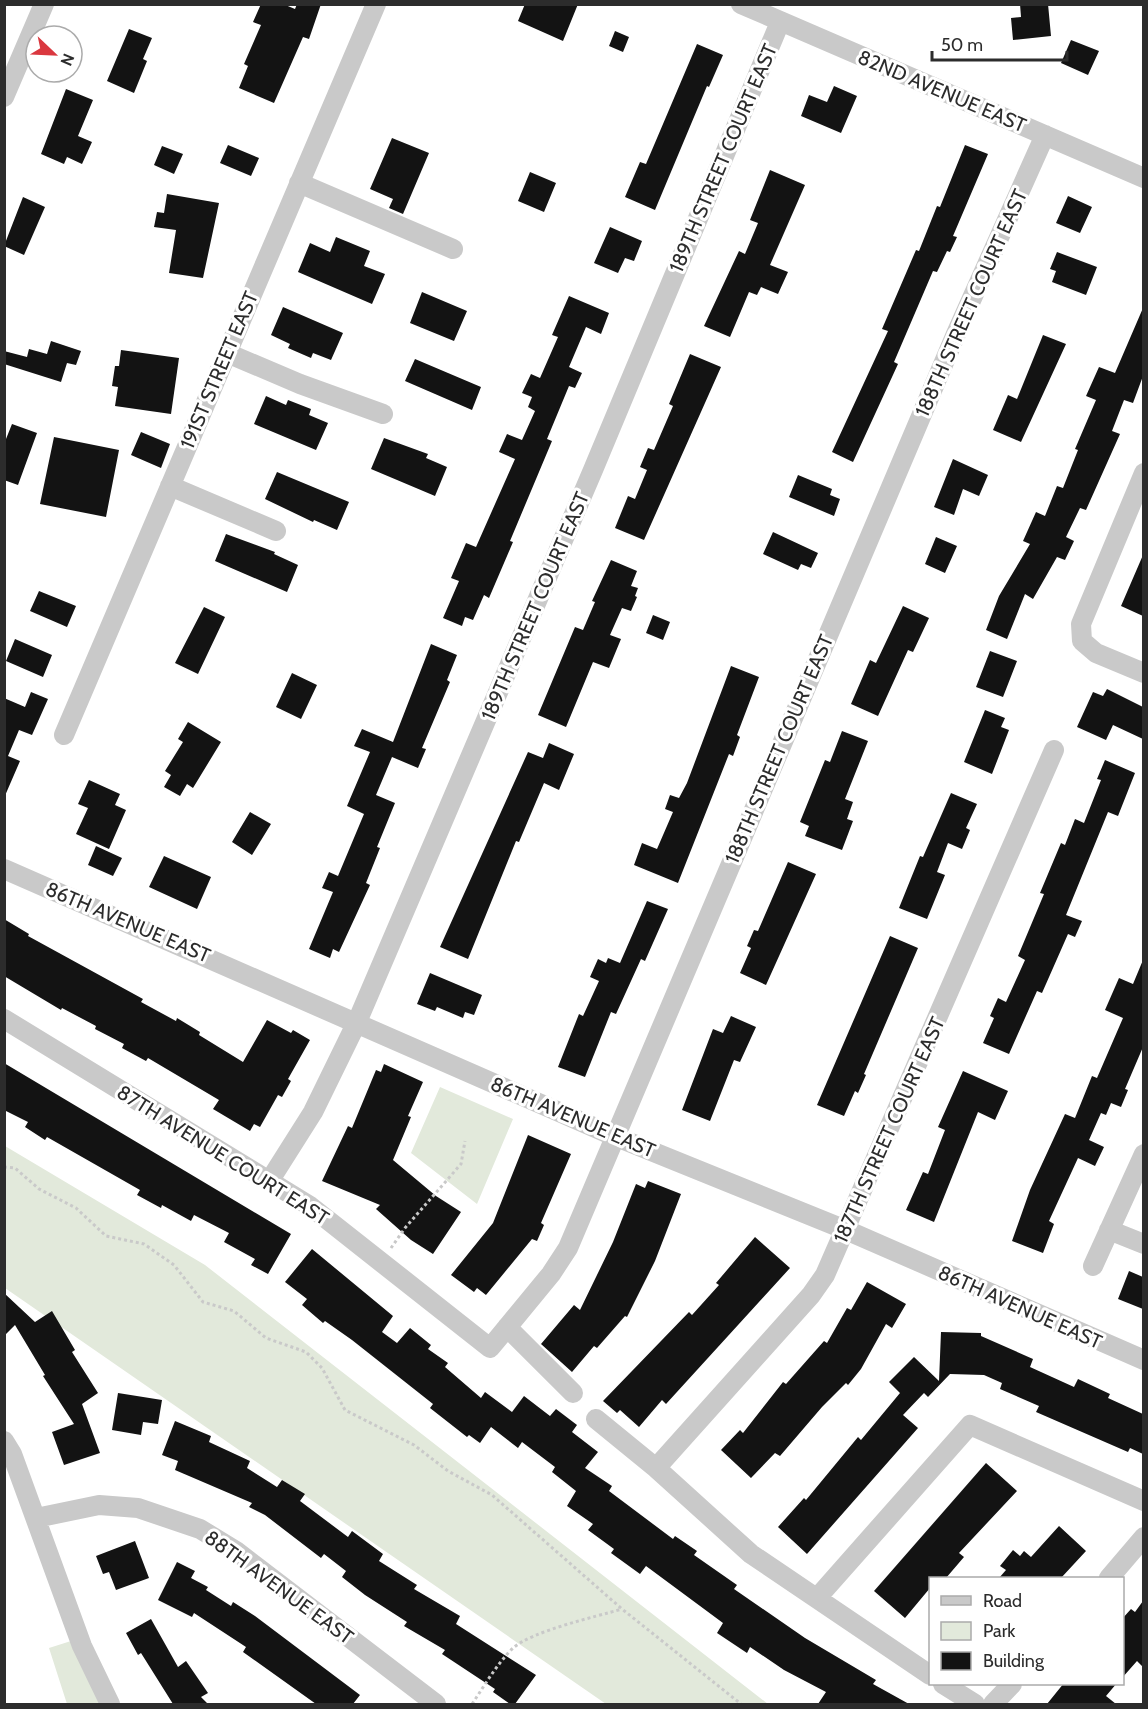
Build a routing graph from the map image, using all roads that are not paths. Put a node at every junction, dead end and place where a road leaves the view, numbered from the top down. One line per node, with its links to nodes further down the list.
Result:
1 (44, 4): 5 (street)
2 (376, 4): 8 (street, 191ST STREET EAST)
3 (741, 4): 4 (street, 82ND AVENUE EAST)
4 (780, 22): 6 (street, 82ND AVENUE EAST); 20 (street, 189TH STREET COURT EAST)
5 (4, 97)
6 (1045, 135): 7 (street, 82ND AVENUE EAST); 21 (street, 188TH STREET COURT EAST)
7 (1143, 178)
8 (299, 183): 9 (street); 10 (street, 191ST STREET EAST)
9 (453, 249)
10 (227, 353): 11 (street); 13 (street, 191ST STREET EAST)
11 (383, 414)
12 (1142, 483): 15 (street)
13 (170, 486): 14 (street); 16 (street, 191ST STREET EAST)
14 (276, 531)
15 (1143, 673)
16 (64, 735)
17 (1054, 750): 24 (street, 187TH STREET COURT EAST)
18 (4, 869): 20 (street, 86TH AVENUE EAST)
19 (4, 1019): 23 (street, 87TH AVENUE COURT EAST)
20 (357, 1022): 21 (street, 86TH AVENUE EAST); 23 (street, 189TH STREET COURT EAST)
21 (615, 1136): 24 (street, 86TH AVENUE EAST); 28 (street, 188TH STREET COURT EAST)
22 (1143, 1154): 25 (street)
23 (270, 1180): 29 (street, 87TH AVENUE COURT EAST)
24 (846, 1230): 30 (street, 86TH AVENUE EAST); 34 (street, 187TH STREET COURT EAST)
25 (1109, 1230): 26 (street); 27 (street)
26 (1143, 1244)
27 (1094, 1266)
28 (507, 1327): 29 (street, 188TH STREET COURT EAST); 31 (street)
29 (490, 1348)
30 (1143, 1360)
31 (573, 1393)
32 (597, 1419): 34 (street)
33 (4, 1441): 36 (street)
34 (656, 1468): 39 (street)
35 (1143, 1501): 39 (street)
36 (36, 1518): 43 (street); 44 (street, 88TH AVENUE EAST)
37 (1143, 1537): 38 (street)
38 (1110, 1577)
39 (817, 1598): 40 (street)
40 (929, 1674)
41 (947, 1685): 45 (street)
42 (1010, 1685): 46 (street)
43 (110, 1704)
44 (436, 1704)
45 (975, 1704)
46 (993, 1704)

